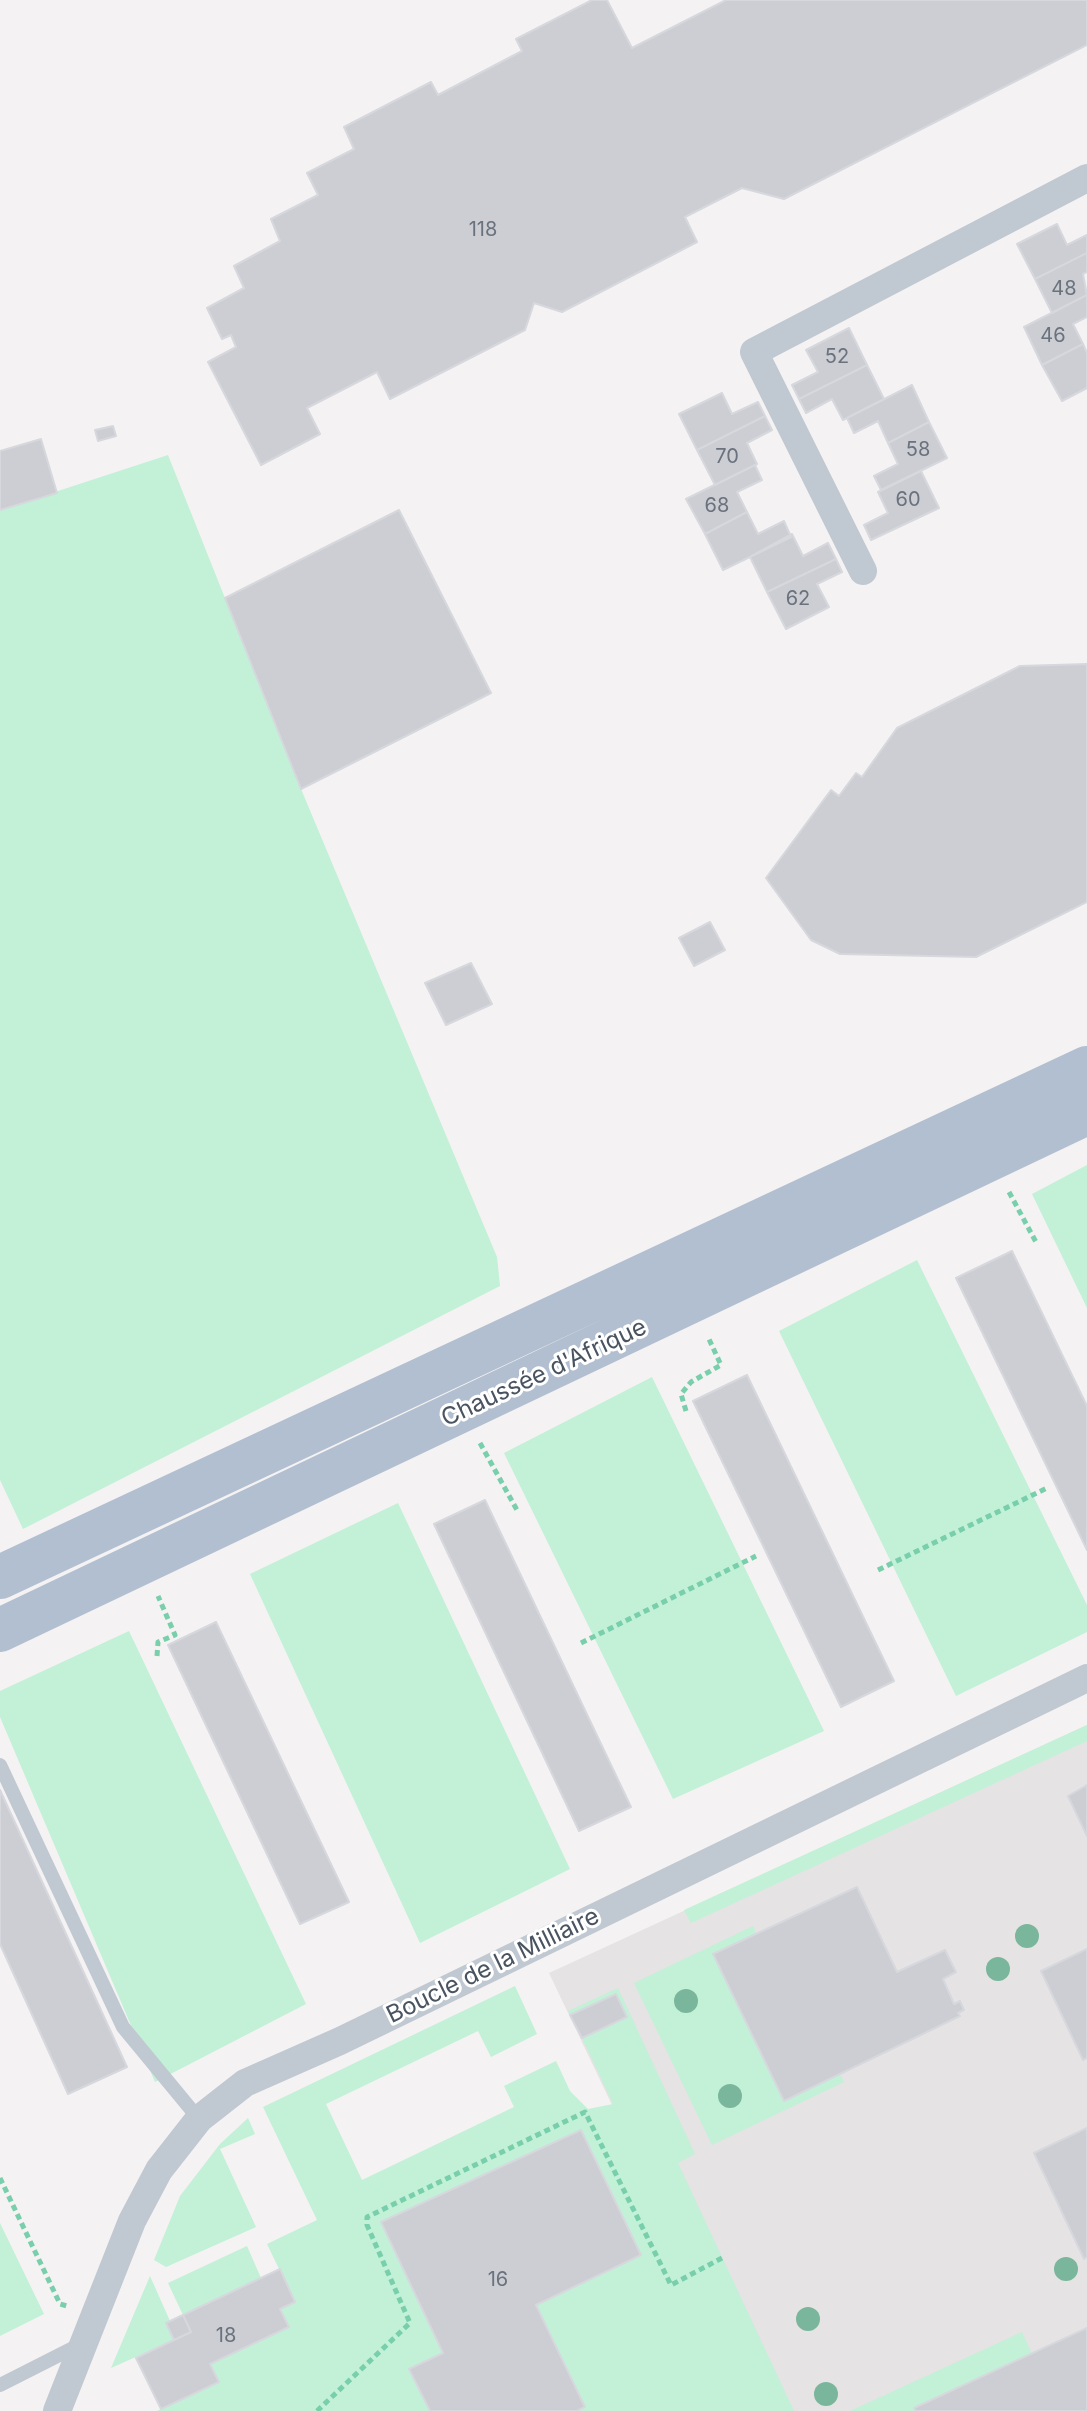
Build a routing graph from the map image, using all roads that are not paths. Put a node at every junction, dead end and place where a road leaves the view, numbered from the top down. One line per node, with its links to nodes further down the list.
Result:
1 (1087, 179): 2 (street)
2 (863, 571)
3 (1087, 1068): 5 (main road, Chaussée d'Afrique)
4 (1087, 1113): 6 (main road, Chaussée d'Afrique)
5 (0, 1577)
6 (0, 1630)
7 (1087, 1678): 9 (street, Boucle de la Milliaire)
8 (0, 1765): 9 (lane)
9 (199, 2119): 10 (street, Boucle de la Milliaire)
10 (90, 2330): 11 (lane); 12 (street, Boucle de la Milliaire)
11 (0, 2385)
12 (57, 2411)

